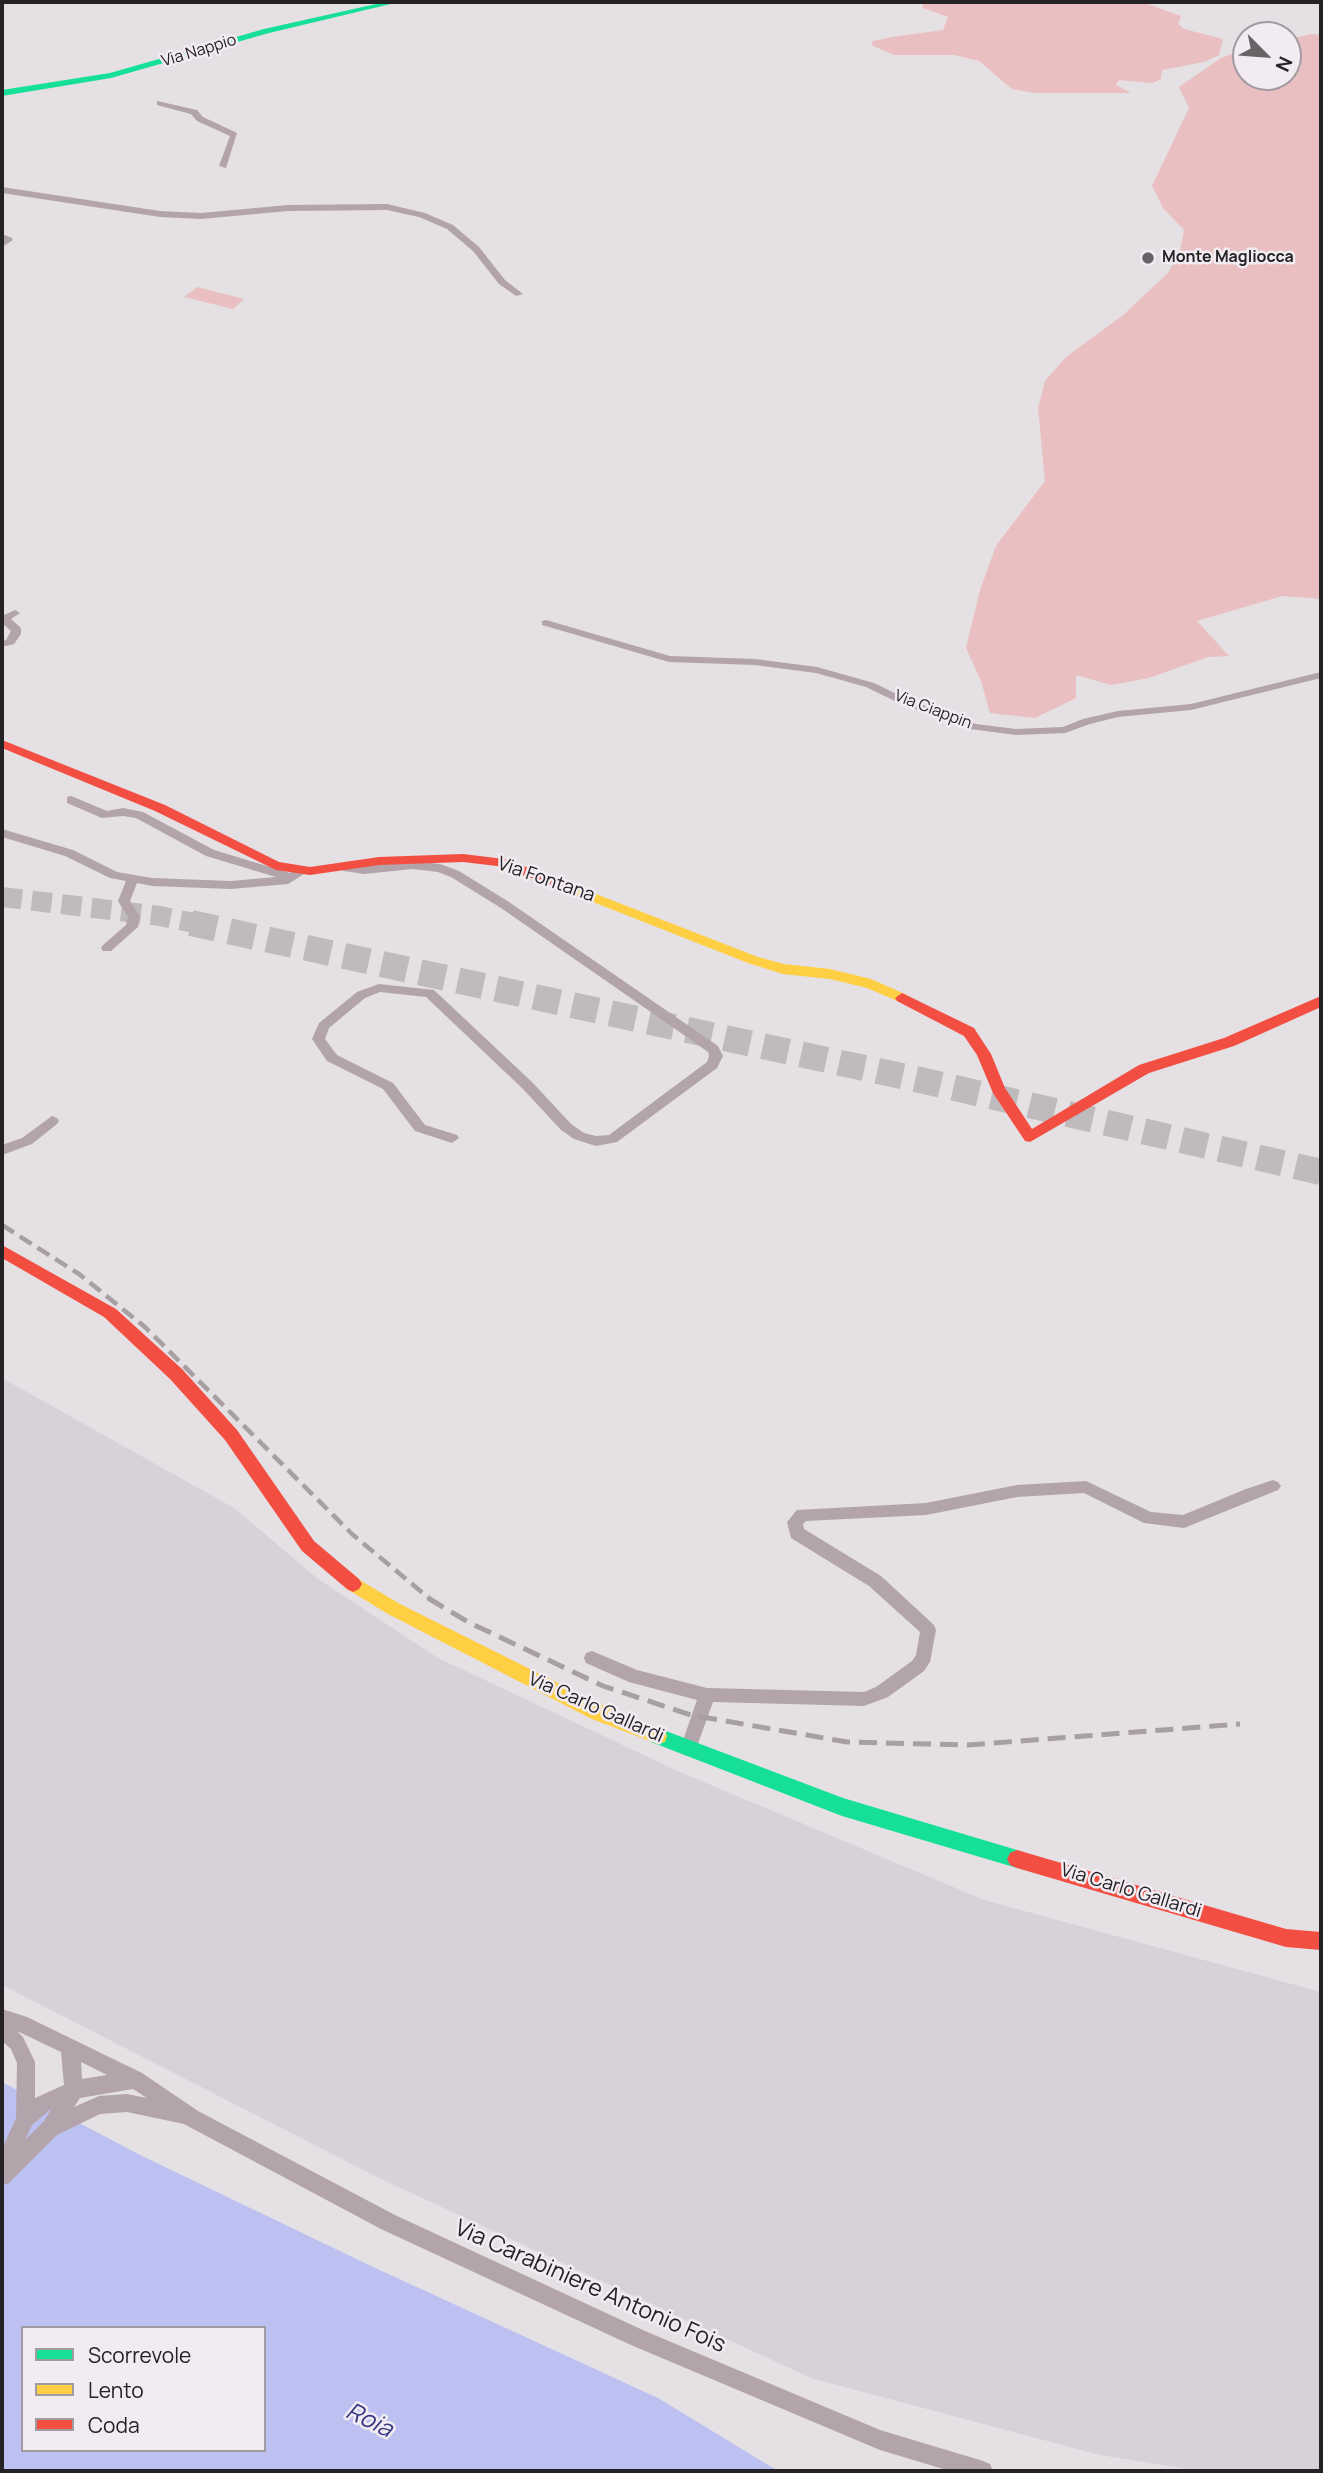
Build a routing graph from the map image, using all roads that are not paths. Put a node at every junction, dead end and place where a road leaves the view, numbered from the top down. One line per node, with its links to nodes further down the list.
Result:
1 (396, 2): 2 (street, Via Nappio)
2 (2, 93)
3 (160, 103): 4 (street)
4 (223, 166)
5 (2, 190): 7 (street)
6 (371, 197): 7 (street)
7 (337, 209): 10 (street)
8 (2, 237): 9 (street)
9 (2, 244)
10 (519, 294)
11 (16, 613): 13 (street)
12 (546, 624): 14 (street, Via Ciappin)
13 (2, 644)
14 (1321, 675)
15 (2, 744): 19 (street, Via Fontana)
16 (71, 800): 19 (street)
17 (2, 833): 20 (street)
18 (344, 867): 19 (street, Via Fontana); 22 (street, Via Fontana); 24 (street)
19 (296, 874): 20 (street)
20 (133, 879): 21 (street)
21 (107, 948)
22 (1321, 1002)
23 (52, 1121): 25 (street)
24 (453, 1138)
25 (2, 1150)
26 (2, 1251): 30 (street, Via Carlo Gallardi)
27 (1273, 1486): 29 (street)
28 (592, 1658): 29 (street)
29 (707, 1695): 30 (street)
30 (688, 1749): 31 (street, Via Carlo Gallardi)
31 (1321, 1941)
32 (2, 2018): 34 (street)
33 (2, 2029): 37 (street)
34 (70, 2046): 35 (street); 36 (street)
35 (135, 2079): 36 (street); 38 (street)
36 (74, 2090): 37 (street); 39 (street)
37 (25, 2118): 40 (street)
38 (191, 2118): 39 (street); 42 (street, Via Carabiniere Antonio Fois)
39 (50, 2128): 41 (street)
40 (2, 2170)
41 (2, 2176)
42 (983, 2471)

